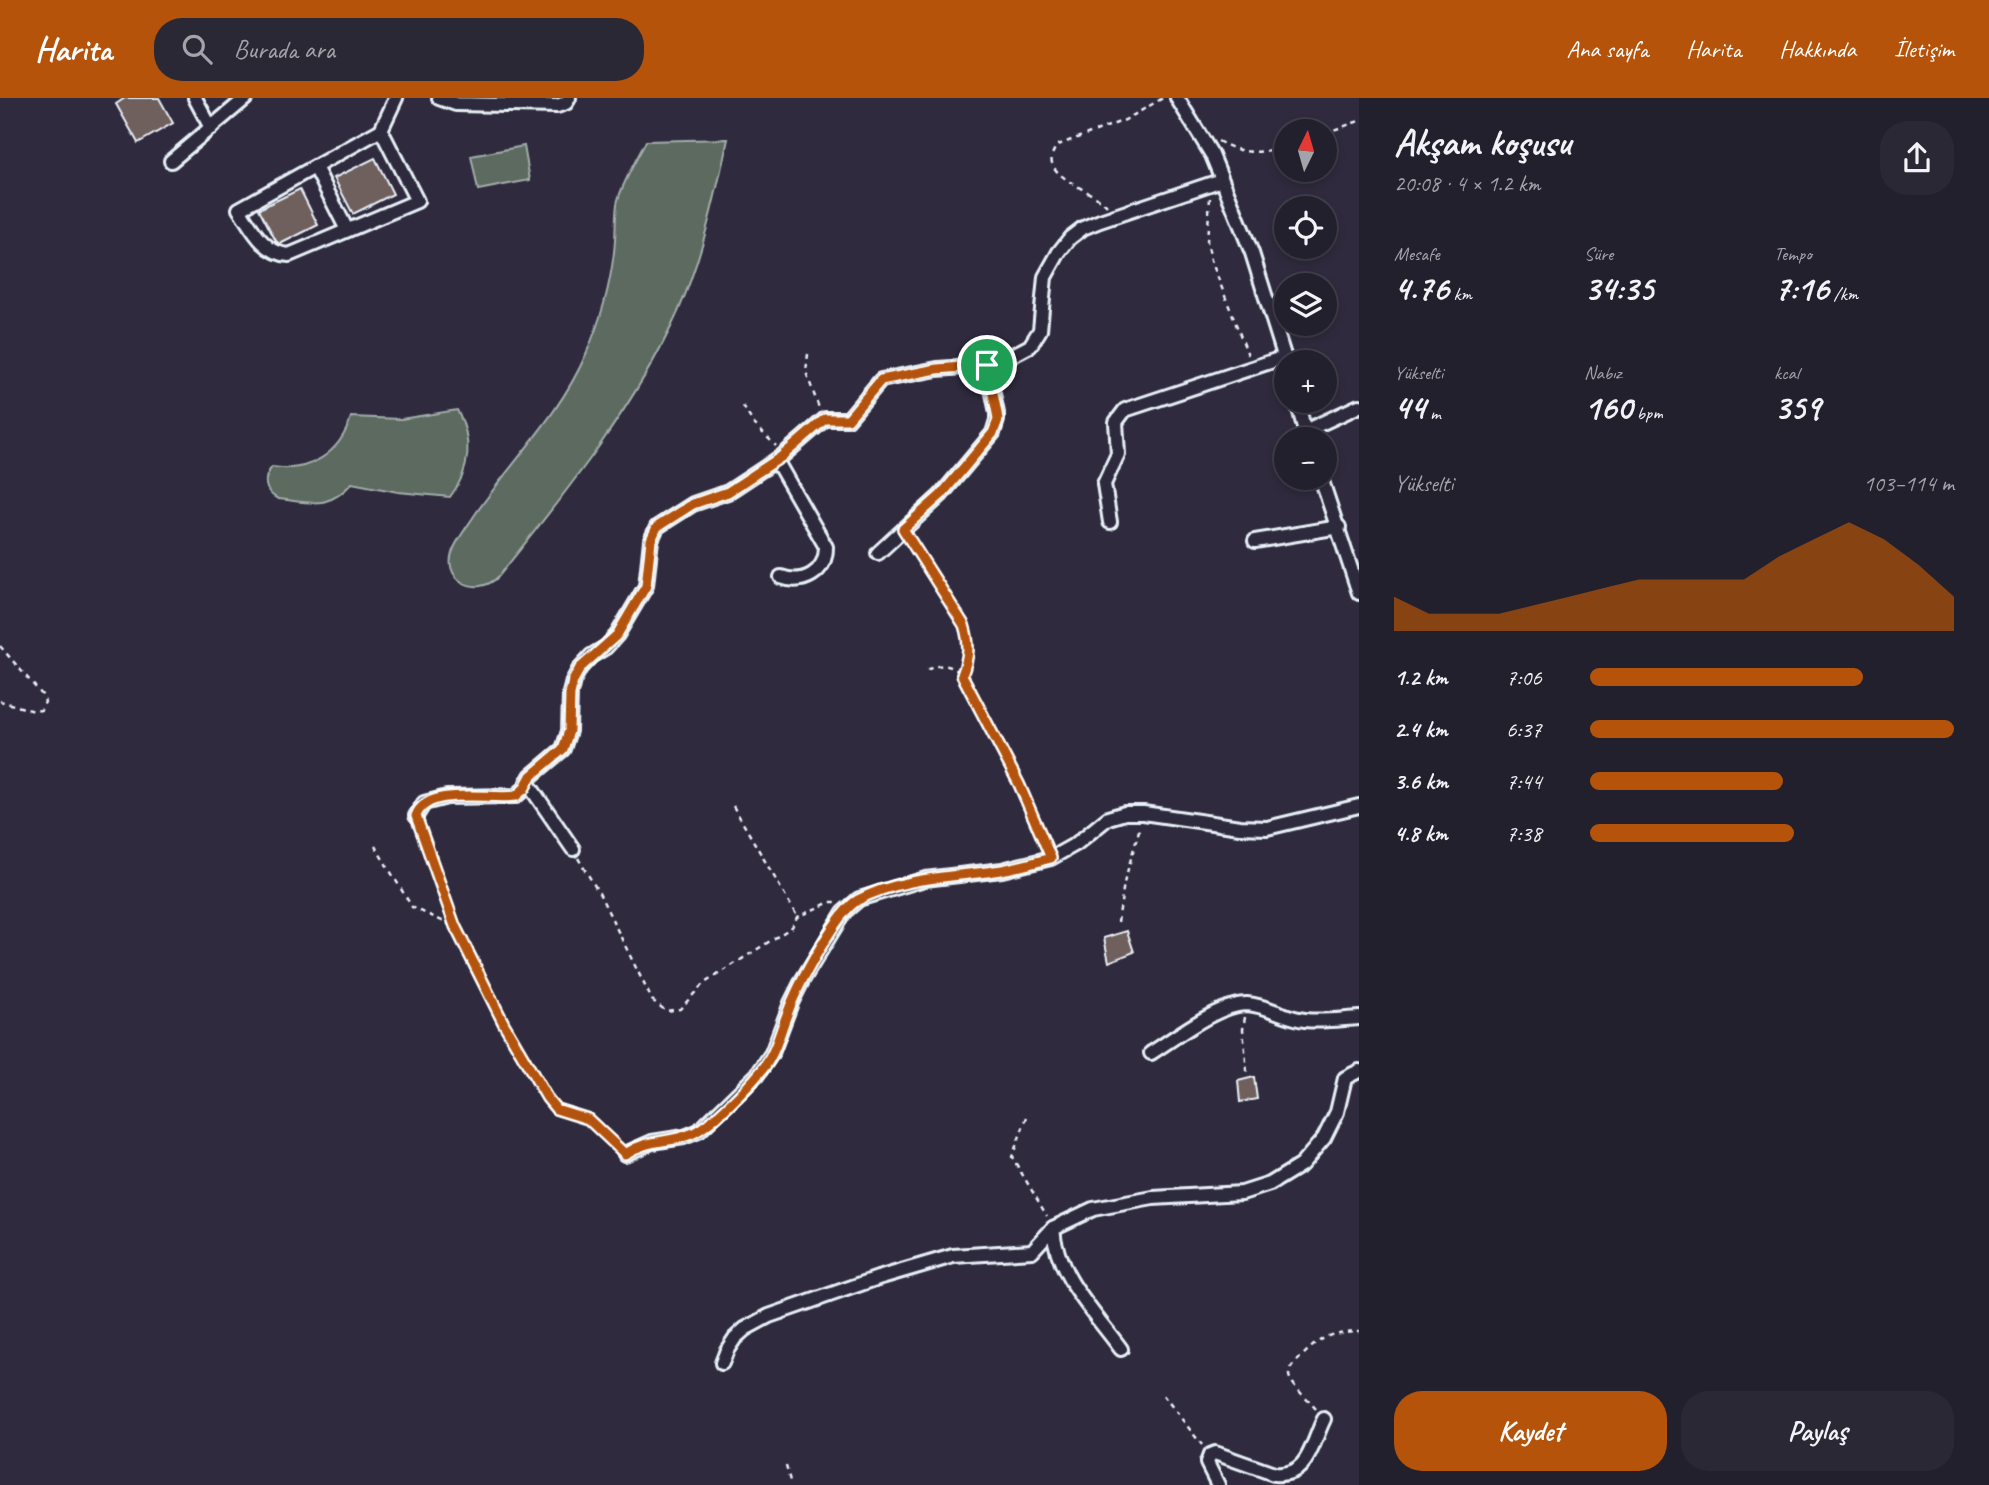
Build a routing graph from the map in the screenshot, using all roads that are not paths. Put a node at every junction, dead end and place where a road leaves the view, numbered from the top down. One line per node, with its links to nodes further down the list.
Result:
1 (195, 98): 7 (street)
2 (246, 98): 7 (street)
3 (396, 98): 8 (street)
4 (439, 98): 5 (street)
5 (569, 98)
6 (1177, 98): 11 (street)
7 (211, 128): 9 (street)
8 (382, 130): 10 (street); 12 (street)
9 (171, 161)
10 (314, 167): 12 (street); 12 (street)
11 (1216, 182): 13 (street); 15 (street)
12 (347, 230)
13 (1283, 350)
14 (1274, 363): 20 (street)
15 (987, 365): 18 (street); 23 (street)
16 (1359, 406): 17 (street)
17 (1321, 427)
18 (779, 459): 24 (street); 26 (street)
19 (1325, 490): 21 (street)
20 (1110, 522)
21 (1339, 527): 22 (street); 25 (street)
22 (1255, 541)
23 (878, 553)
24 (781, 577)
25 (1359, 593)
26 (527, 782): 28 (street); 29 (street)
27 (1359, 806): 33 (street)
28 (416, 816)
29 (573, 849)
30 (1359, 1018): 31 (street)
31 (1151, 1053)
32 (1359, 1071): 34 (street)
33 (625, 1154)
34 (1053, 1228): 35 (street); 36 (street)
35 (1121, 1349)
36 (722, 1363)
37 (1324, 1419): 38 (street)
38 (1218, 1485)

